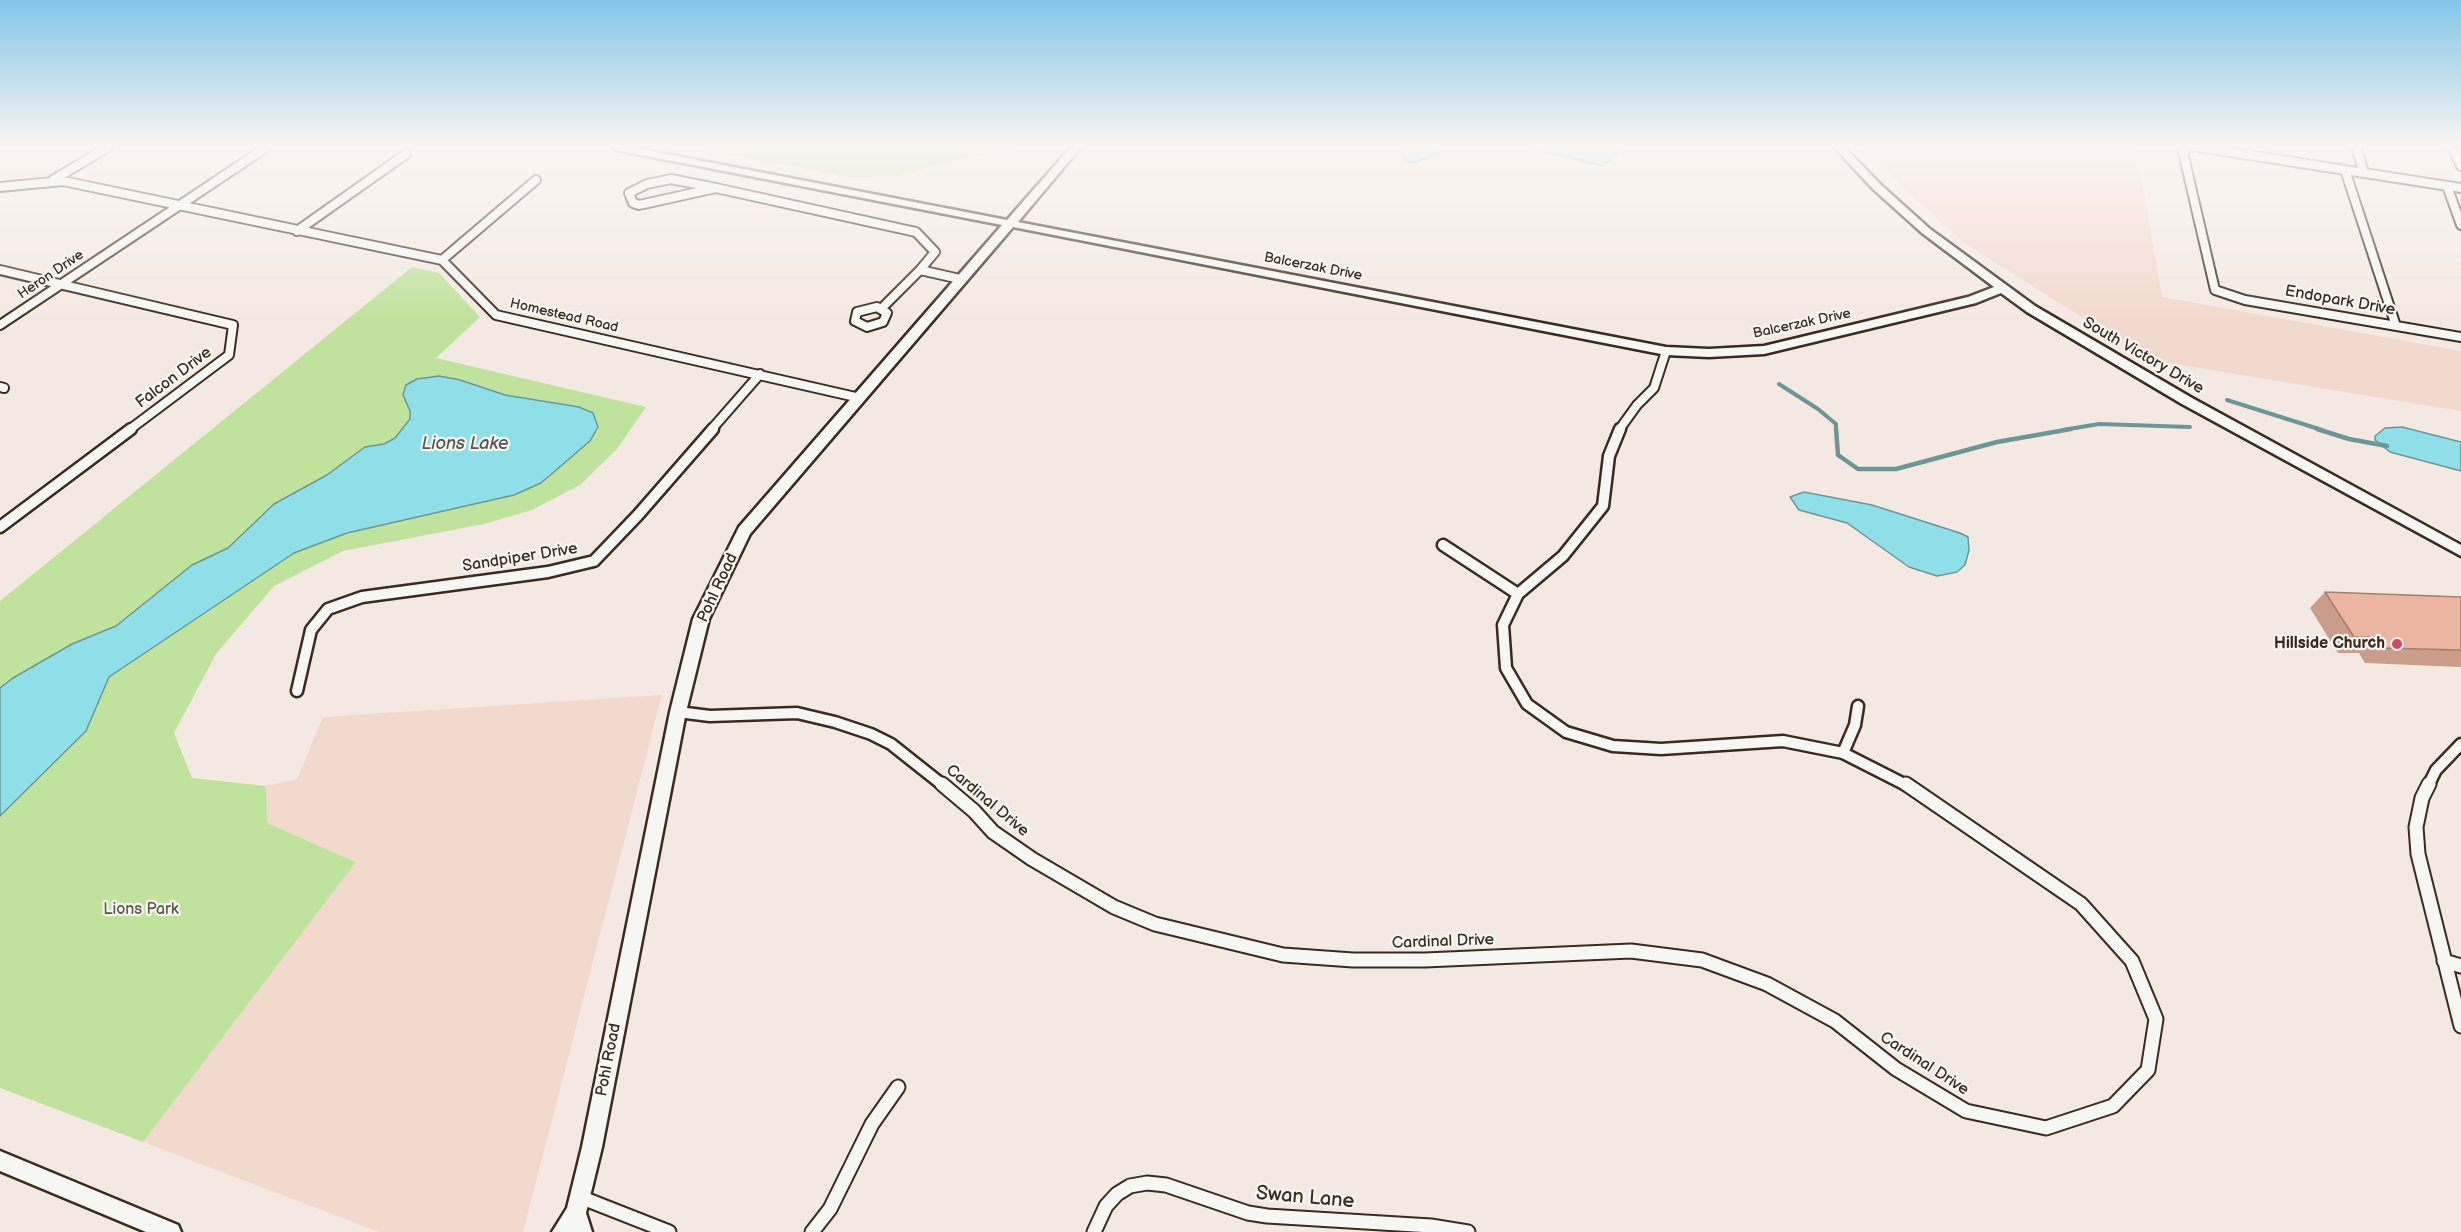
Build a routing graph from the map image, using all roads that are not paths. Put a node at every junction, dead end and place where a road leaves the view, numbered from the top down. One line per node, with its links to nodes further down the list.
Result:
1 (170, 204): 11 (street)
2 (335, 204): 14 (street)
3 (507, 204): 15 (street)
4 (791, 204): 17 (street)
5 (913, 204): 12 (street, Balcerzak Drive)
6 (1025, 204): 12 (street, Pohl Road)
7 (1896, 204): 20 (street, South Victory Drive)
8 (2196, 204): 23 (street, Endopark Drive)
9 (2356, 204): 23 (street)
10 (2453, 204): 13 (street)
11 (177, 206): 14 (street); 19 (street, Heron Drive)
12 (1009, 223): 18 (street, Pohl Road); 25 (street, Balcerzak Drive)
13 (2461, 225)
14 (297, 231): 15 (street)
15 (442, 260): 26 (street, Homestead Road)
16 (0, 270): 19 (street)
17 (920, 270): 18 (street); 21 (street)
18 (960, 279): 27 (street, Pohl Road)
19 (60, 286): 22 (street, Heron Drive); 28 (street, Falcon Drive)
20 (2002, 288): 25 (street, Balcerzak Drive); 30 (street, South Victory Drive)
21 (882, 308)
22 (0, 325)
23 (2396, 326): 24 (street, Endopark Drive)
24 (2461, 337)
25 (1666, 351): 31 (street, Cardinal Drive)
26 (760, 374): 27 (street, Homestead Road); 32 (street, Sandpiper Drive)
27 (860, 398): 34 (street, Pohl Road)
28 (0, 527)
29 (1443, 545): 31 (street)
30 (2461, 551)
31 (1518, 594): 36 (street, Cardinal Drive)
32 (297, 691)
33 (1858, 706): 36 (street)
34 (678, 712): 36 (street, Cardinal Drive); 42 (street, Pohl Road)
35 (2461, 744): 37 (street)
36 (1843, 753)
37 (2444, 961): 38 (street); 39 (street)
38 (2461, 966)
39 (2461, 1026)
40 (898, 1088): 47 (street)
41 (0, 1161): 44 (street)
42 (579, 1214): 45 (street, Pohl Road); 46 (street)
43 (1330, 1226): 48 (street, Swan Lane); 49 (street, Swan Lane)
44 (171, 1232)
45 (562, 1232)
46 (669, 1232)
47 (812, 1232)
48 (1094, 1232)
49 (1468, 1232)

